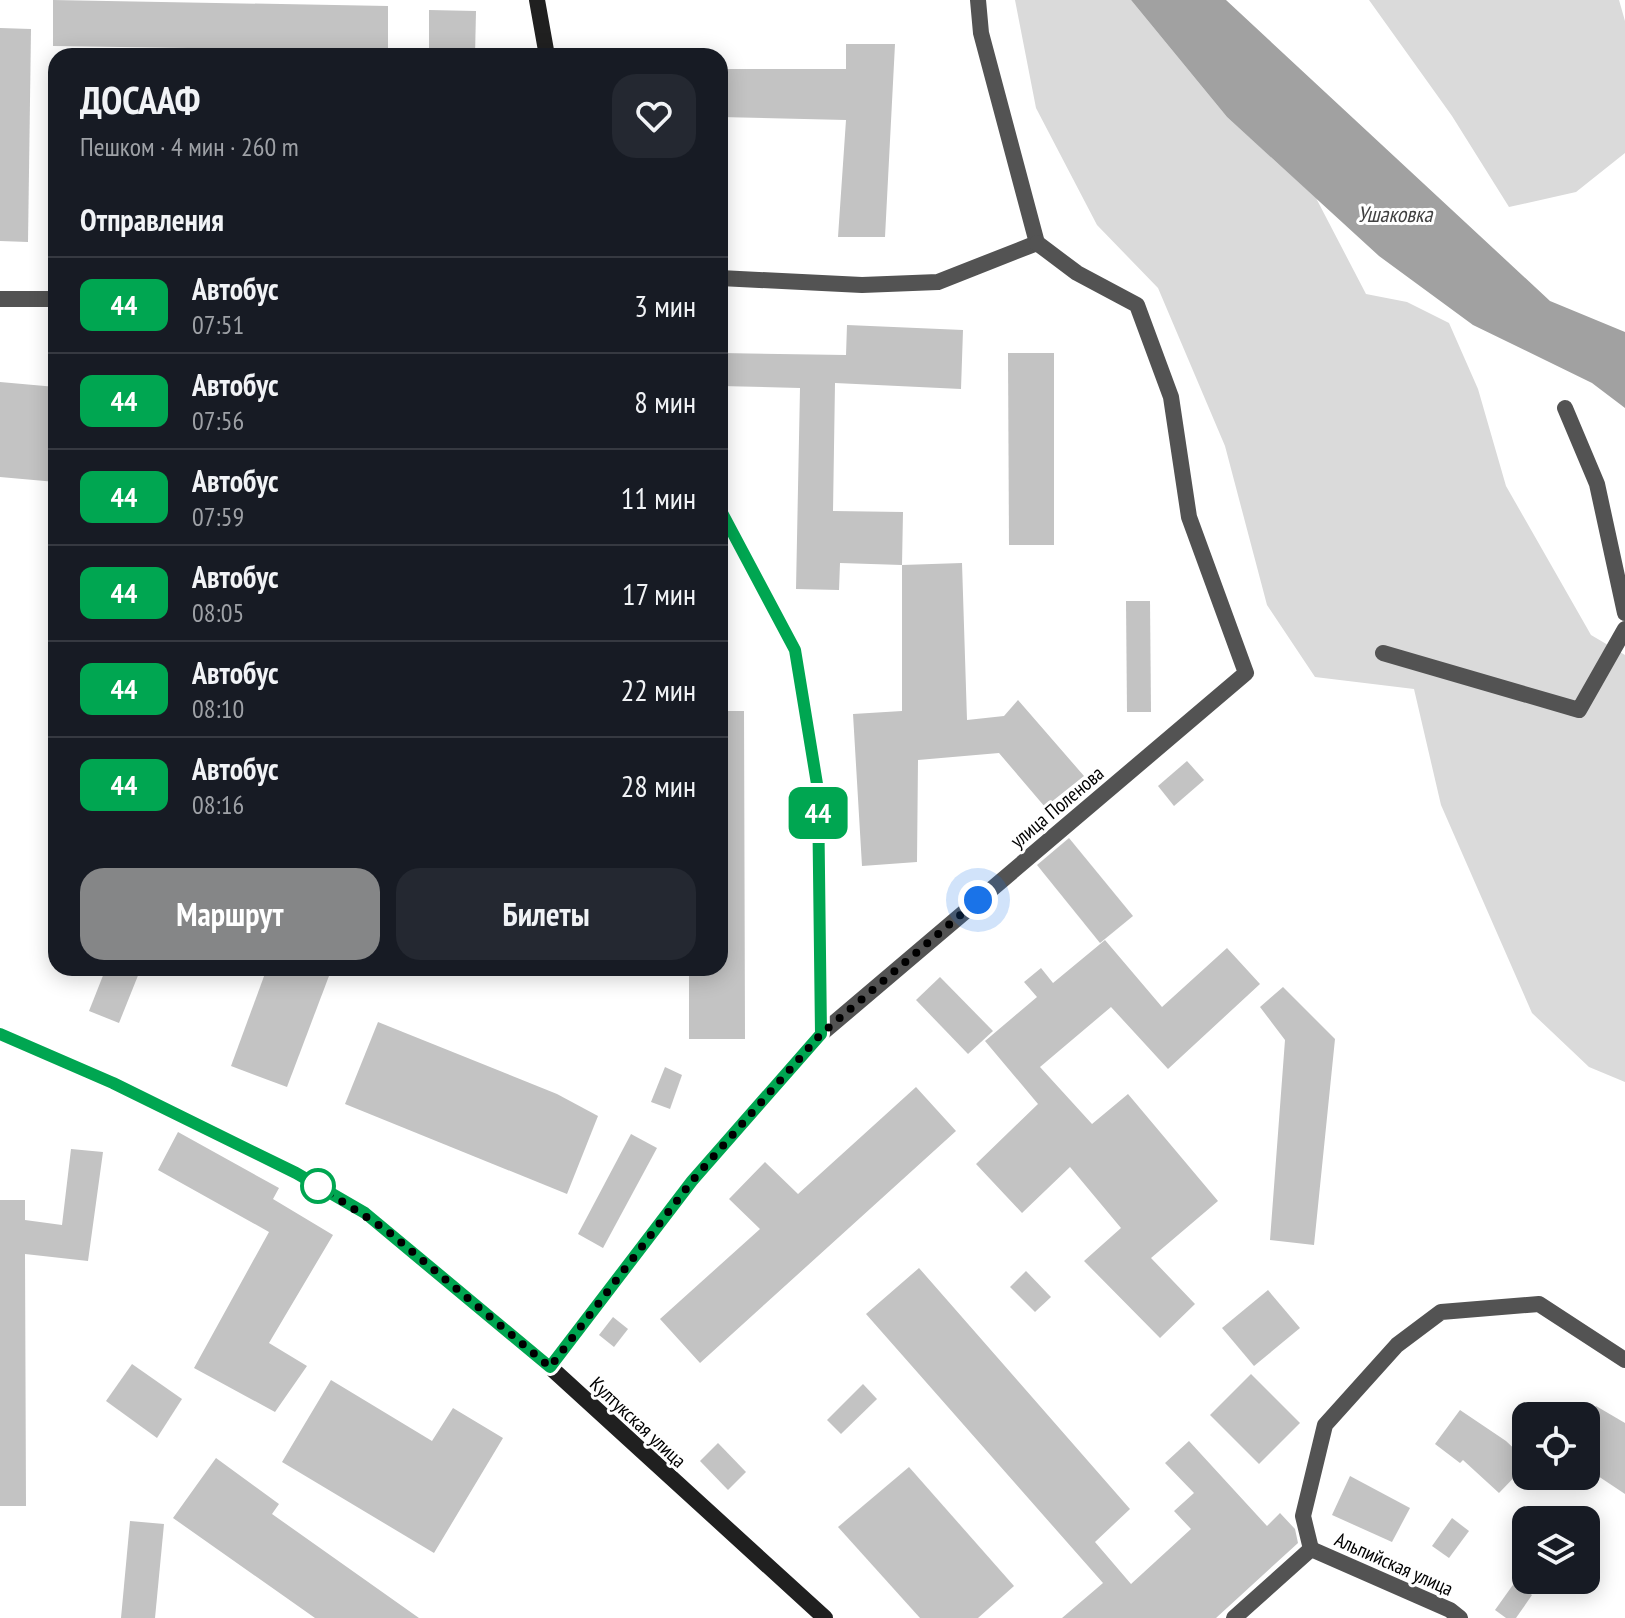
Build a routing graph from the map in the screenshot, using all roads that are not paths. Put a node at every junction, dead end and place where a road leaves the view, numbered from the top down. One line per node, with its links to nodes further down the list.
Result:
1 (537, 0): 3 (street)
2 (978, 0): 4 (street)
3 (546, 48)
4 (1037, 243): 5 (street); 14 (street, улица Поленова)
5 (728, 278)
6 (0, 299): 7 (street)
7 (48, 299)
8 (1565, 408): 10 (street)
9 (728, 524): 14 (street)
10 (1625, 613)
11 (1625, 629): 12 (street)
12 (1383, 653)
13 (0, 1034): 16 (street, Култукская улица)
14 (821, 1034): 16 (street, улица Поленова)
15 (1625, 1360): 17 (street)
16 (550, 1367): 18 (street, Култукская улица)
17 (1311, 1549): 19 (street); 20 (street, Альпийская улица)
18 (825, 1618)
19 (1234, 1618)
20 (1460, 1618)

